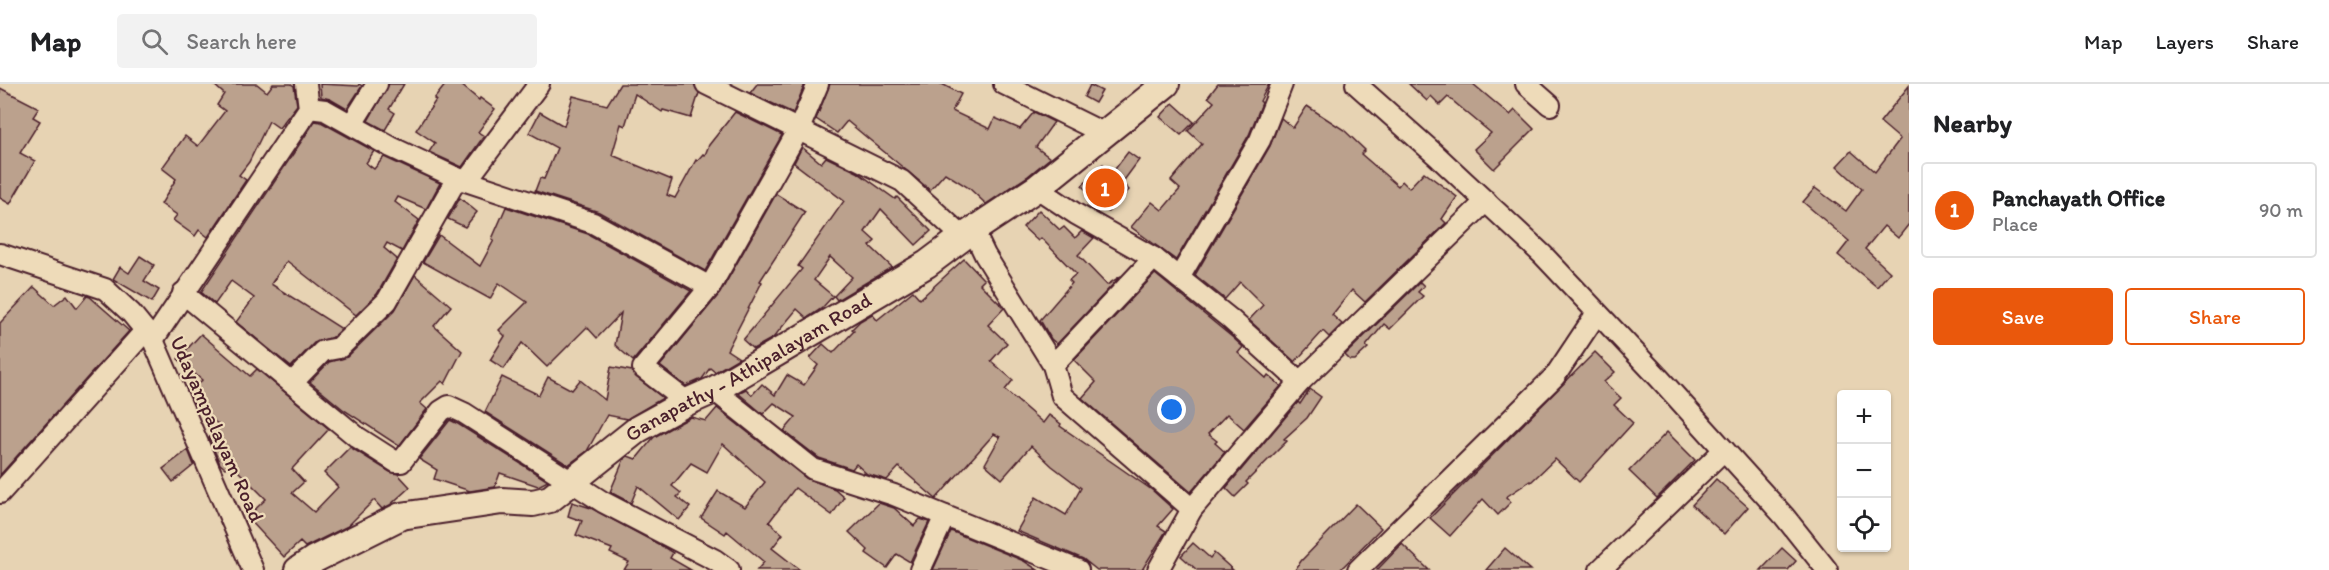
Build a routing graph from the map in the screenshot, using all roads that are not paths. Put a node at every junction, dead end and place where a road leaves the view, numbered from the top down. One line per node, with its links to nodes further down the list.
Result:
1 (306, 84): 12 (street)
2 (377, 84): 13 (street)
3 (539, 84): 16 (street)
4 (706, 84): 14 (street)
5 (818, 84): 14 (street)
6 (1004, 84): 15 (street)
7 (1166, 84): 15 (main road, Ganapathy - Athipalayam Road)
8 (1282, 84): 22 (street)
9 (1356, 84): 18 (street)
10 (1526, 84): 11 (street)
11 (1550, 105)
12 (309, 108): 13 (street); 24 (street)
13 (352, 124): 16 (street)
14 (799, 129): 19 (street); 23 (street)
15 (1105, 134): 17 (main road, Ganapathy - Athipalayam Road)
16 (462, 179): 23 (street); 29 (street)
17 (1037, 188): 19 (main road, Ganapathy - Athipalayam Road); 21 (street)
18 (1486, 201): 25 (street); 28 (street)
19 (968, 233): 27 (street); 30 (main road, Ganapathy - Athipalayam Road)
20 (0, 254): 26 (street, Udayampalayam Road)
21 (1154, 258): 22 (street); 27 (street)
22 (1179, 278): 28 (street)
23 (710, 287): 31 (street)
24 (183, 293): 26 (street); 29 (street)
25 (1597, 313): 32 (street); 43 (street)
26 (149, 336): 34 (street); 38 (street, Udayampalayam Road)
27 (1053, 366): 35 (street)
28 (1300, 382): 35 (street)
29 (292, 383): 33 (street)
30 (714, 390): 31 (main road, Ganapathy - Athipalayam Road); 36 (street)
31 (687, 402): 33 (main road, Ganapathy - Athipalayam Road)
32 (1724, 450): 44 (street); 45 (street)
33 (572, 483): 39 (main road, Ganapathy - Athipalayam Road); 40 (street)
34 (0, 493)
35 (1192, 509): 42 (street)
36 (945, 516): 37 (street); 41 (street)
37 (1068, 568)
38 (253, 570)
39 (298, 570)
40 (729, 570)
41 (920, 570)
42 (1158, 570)
43 (1358, 570)
44 (1600, 570)
45 (1827, 570)

